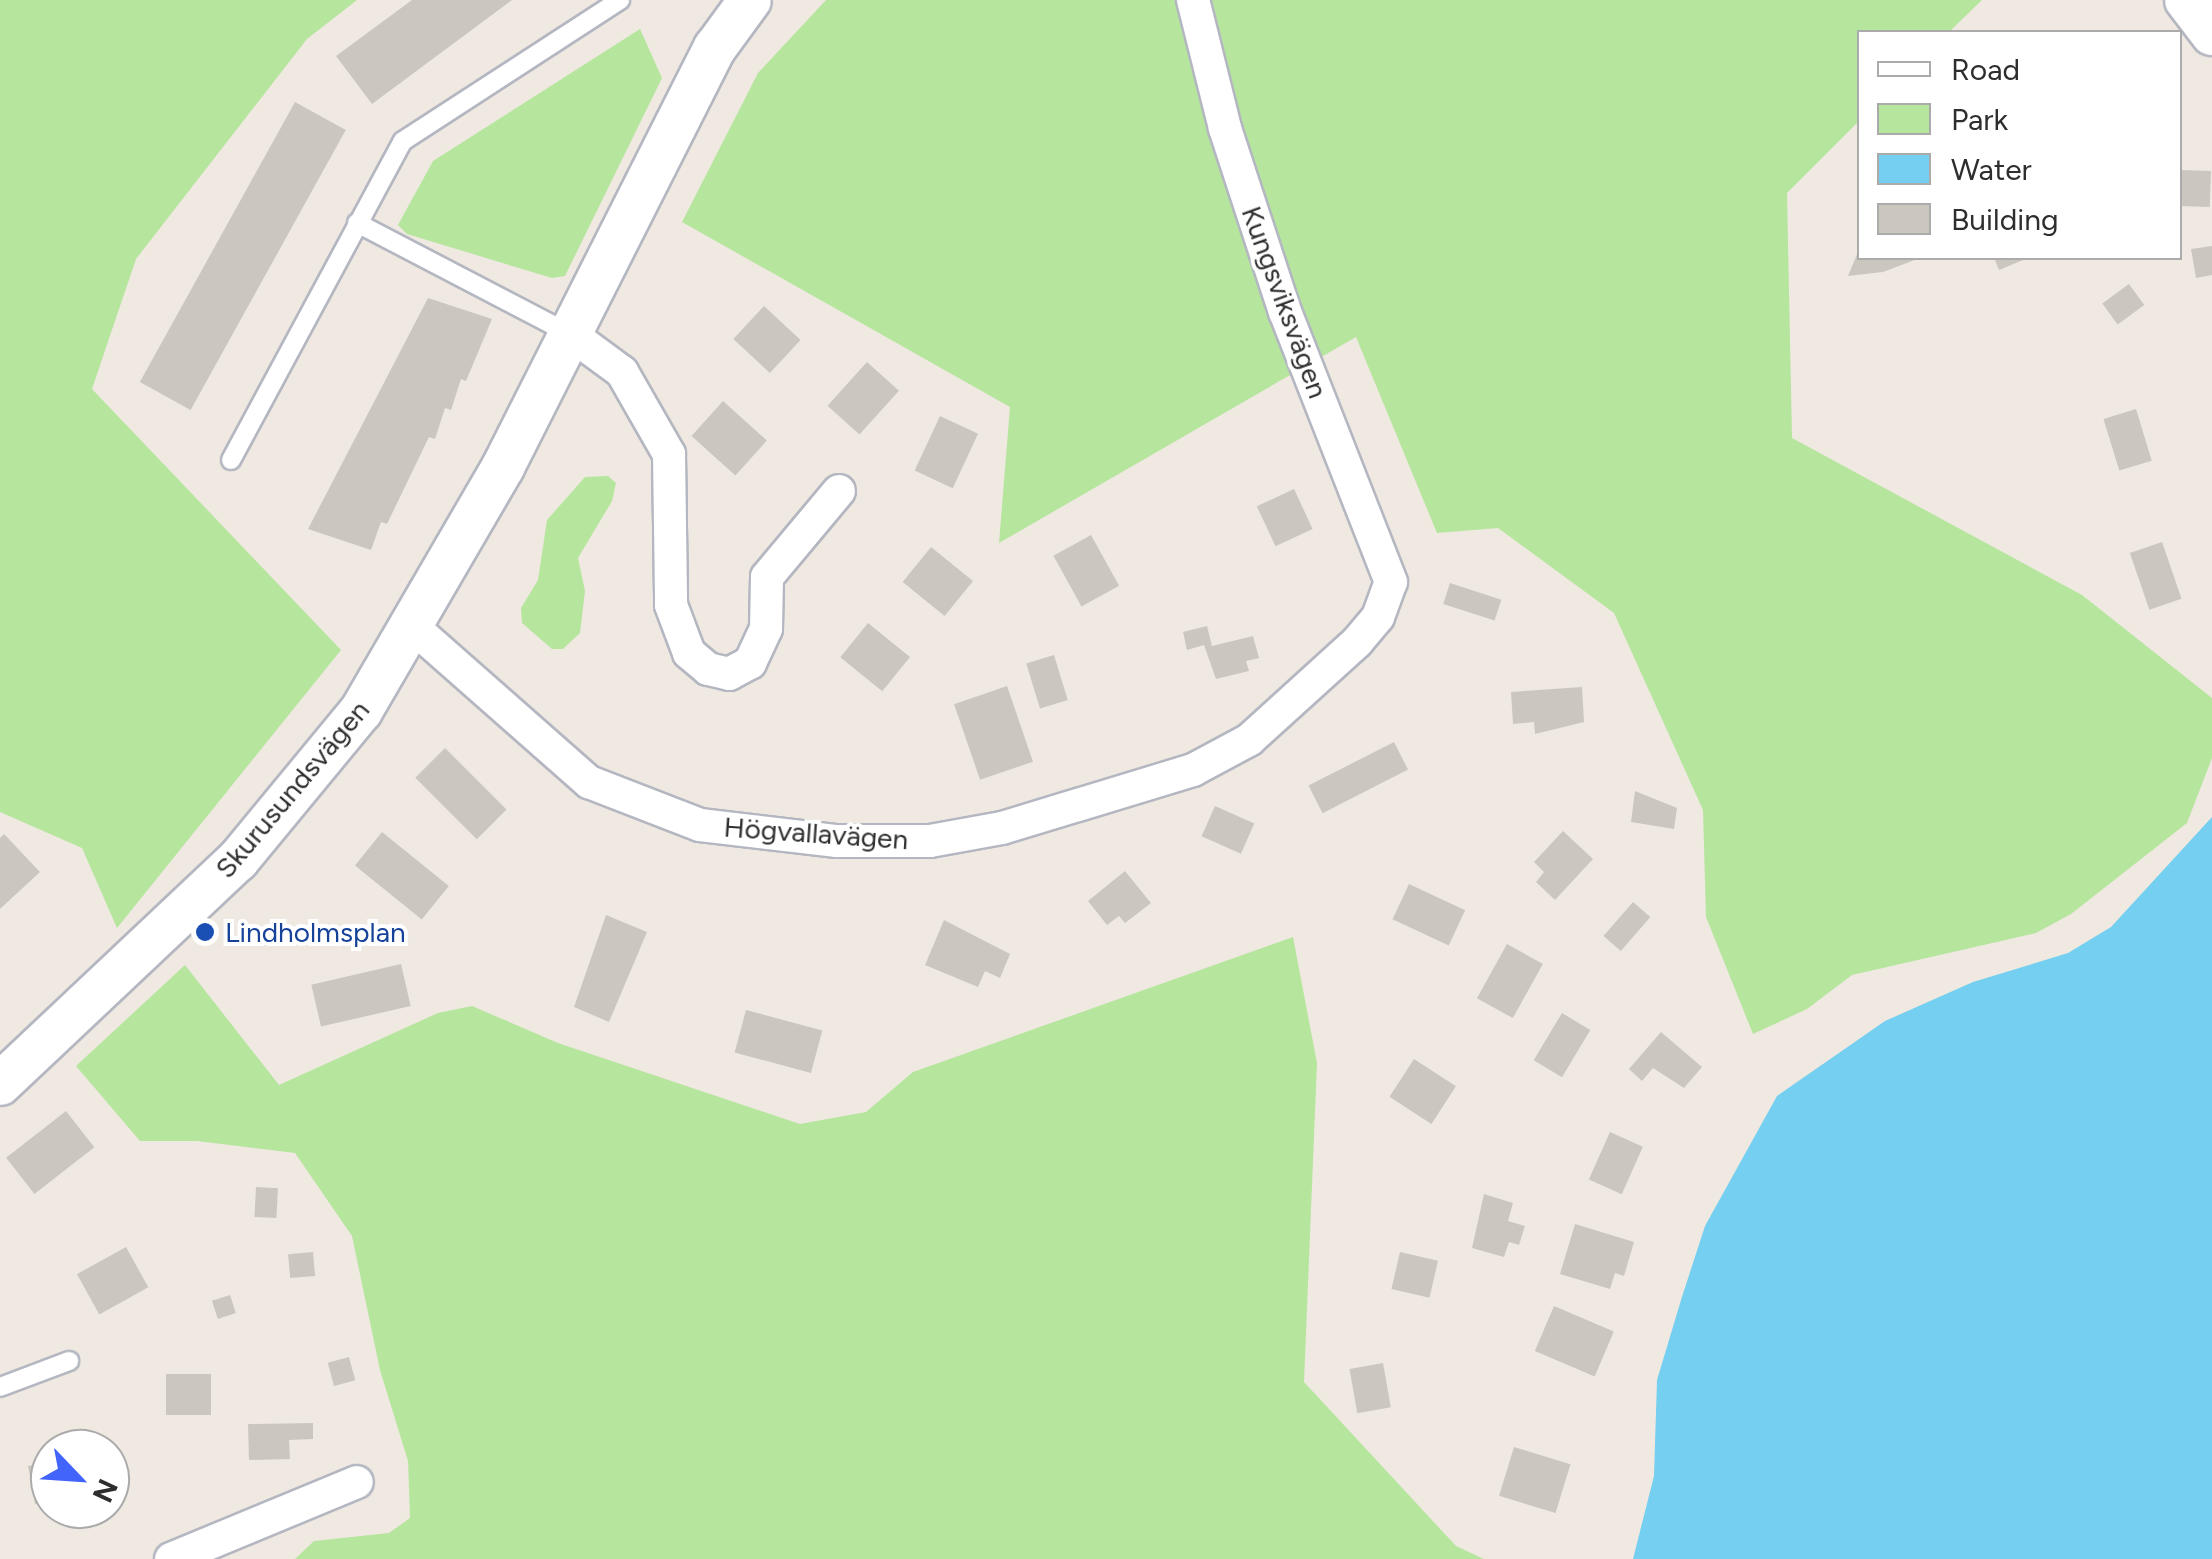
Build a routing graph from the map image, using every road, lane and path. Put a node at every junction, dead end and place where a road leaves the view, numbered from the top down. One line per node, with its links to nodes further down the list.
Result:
1 (620, 0): 6 (lane)
2 (750, 0): 7 (street, Skurusundsvägen)
3 (1193, 0): 10 (street, Kungsviksvägen)
4 (2186, 0): 5 (street)
5 (2212, 34)
6 (357, 223): 7 (lane); 8 (lane)
7 (573, 336): 9 (street); 11 (street, Skurusundsvägen)
8 (231, 460)
9 (839, 490)
10 (1388, 598): 11 (street, Högvallavägen)
11 (413, 628): 12 (street, Skurusundsvägen)
12 (0, 1084)
13 (70, 1361): 14 (lane)
14 (0, 1387)
15 (357, 1482): 16 (street)
16 (171, 1559)

